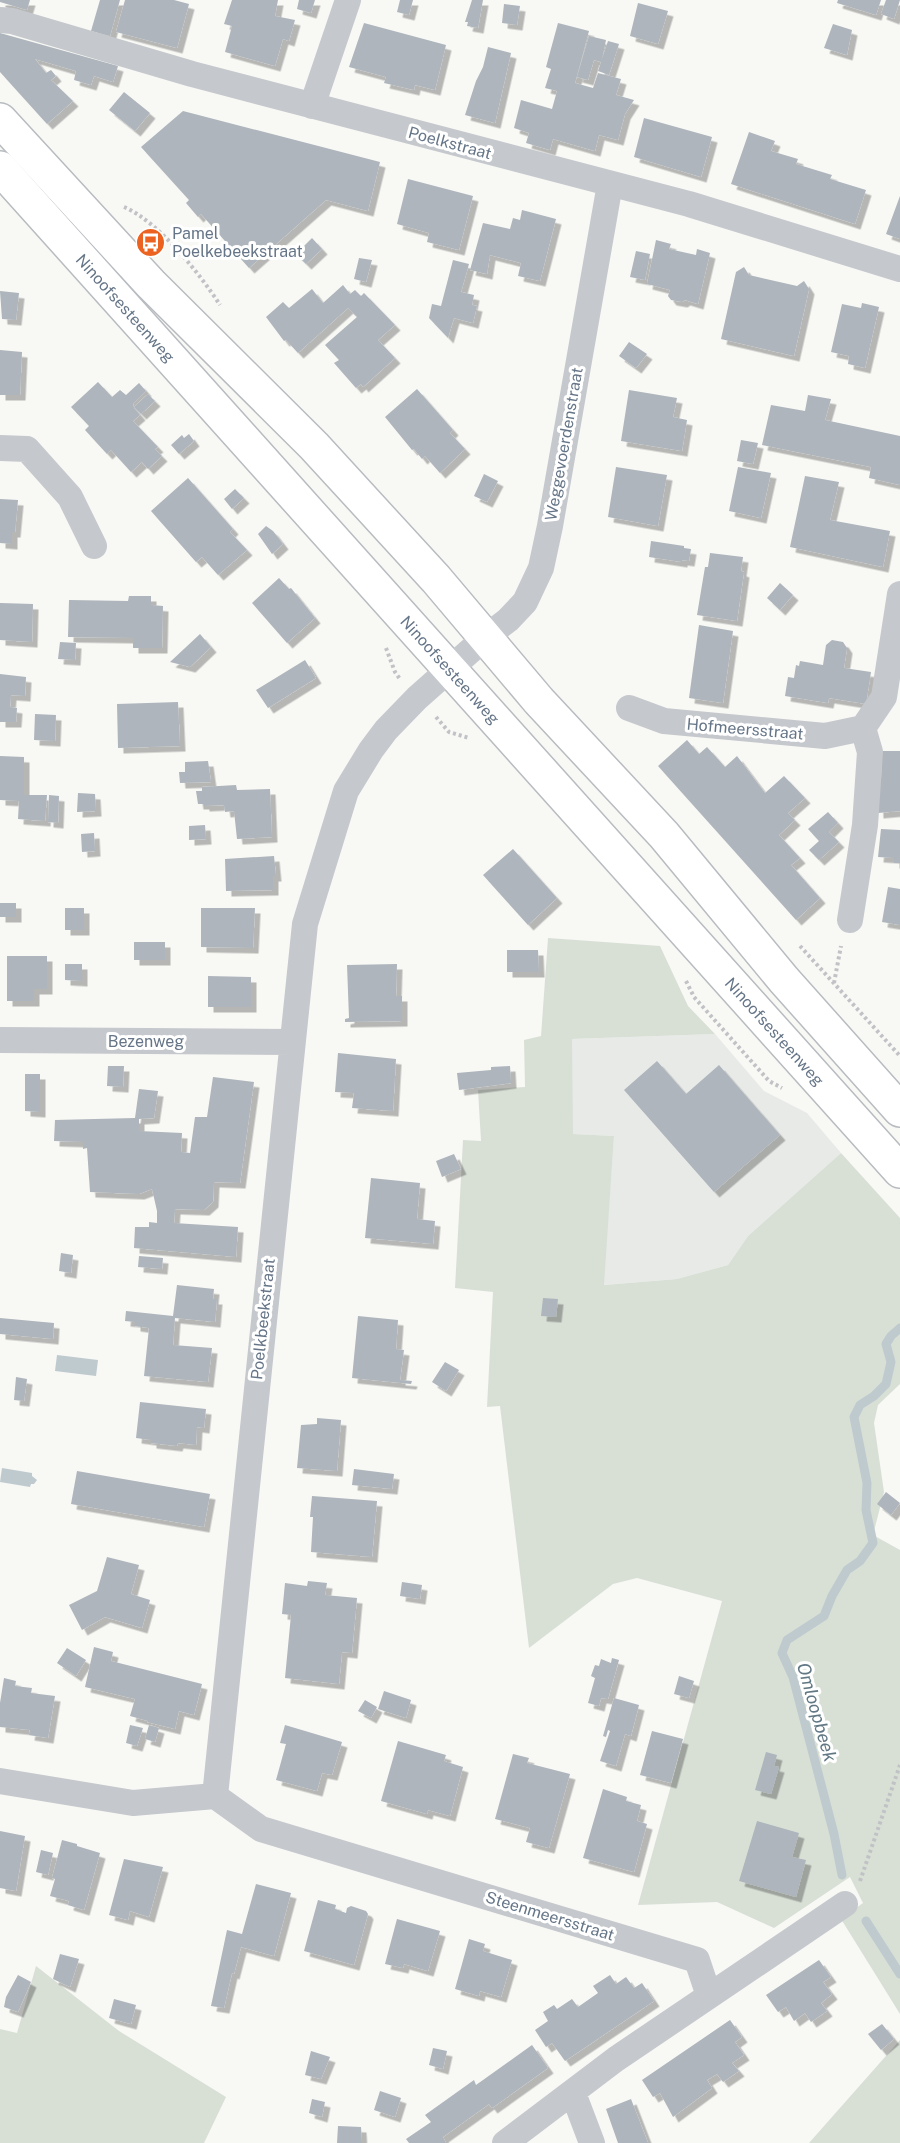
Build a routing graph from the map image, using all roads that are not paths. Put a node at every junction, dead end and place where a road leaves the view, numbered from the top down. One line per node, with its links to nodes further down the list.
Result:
1 (348, 0): 3 (street)
2 (0, 20): 3 (street, Poelkstraat)
3 (312, 106): 6 (street, Poelkstraat)
4 (0, 120): 11 (main road, Ninoofsesteenweg)
5 (0, 168): 12 (main road, Ninoofsesteenweg)
6 (610, 184): 7 (street, Poelkstraat); 11 (street, Weggevoerdenstraat)
7 (900, 269)
8 (0, 448): 9 (street)
9 (94, 546)
10 (900, 594): 14 (street)
11 (487, 636): 12 (street, Weggevoerdenstraat); 18 (main road, Ninoofsesteenweg)
12 (450, 668): 17 (street, Poelkbeekstraat); 19 (main road, Ninoofsesteenweg)
13 (629, 708): 14 (street, Hofmeersstraat)
14 (863, 728): 15 (street)
15 (850, 920)
16 (0, 1040): 17 (street, Bezenweg)
17 (292, 1042): 21 (street, Poelkbeekstraat)
18 (900, 1110)
19 (900, 1171)
20 (0, 1780): 21 (street)
21 (215, 1796): 23 (street, Steenmeersstraat)
22 (845, 1904): 23 (street)
23 (709, 1996): 24 (street)
24 (573, 2093): 25 (street); 26 (street)
25 (505, 2143)
26 (592, 2143)

